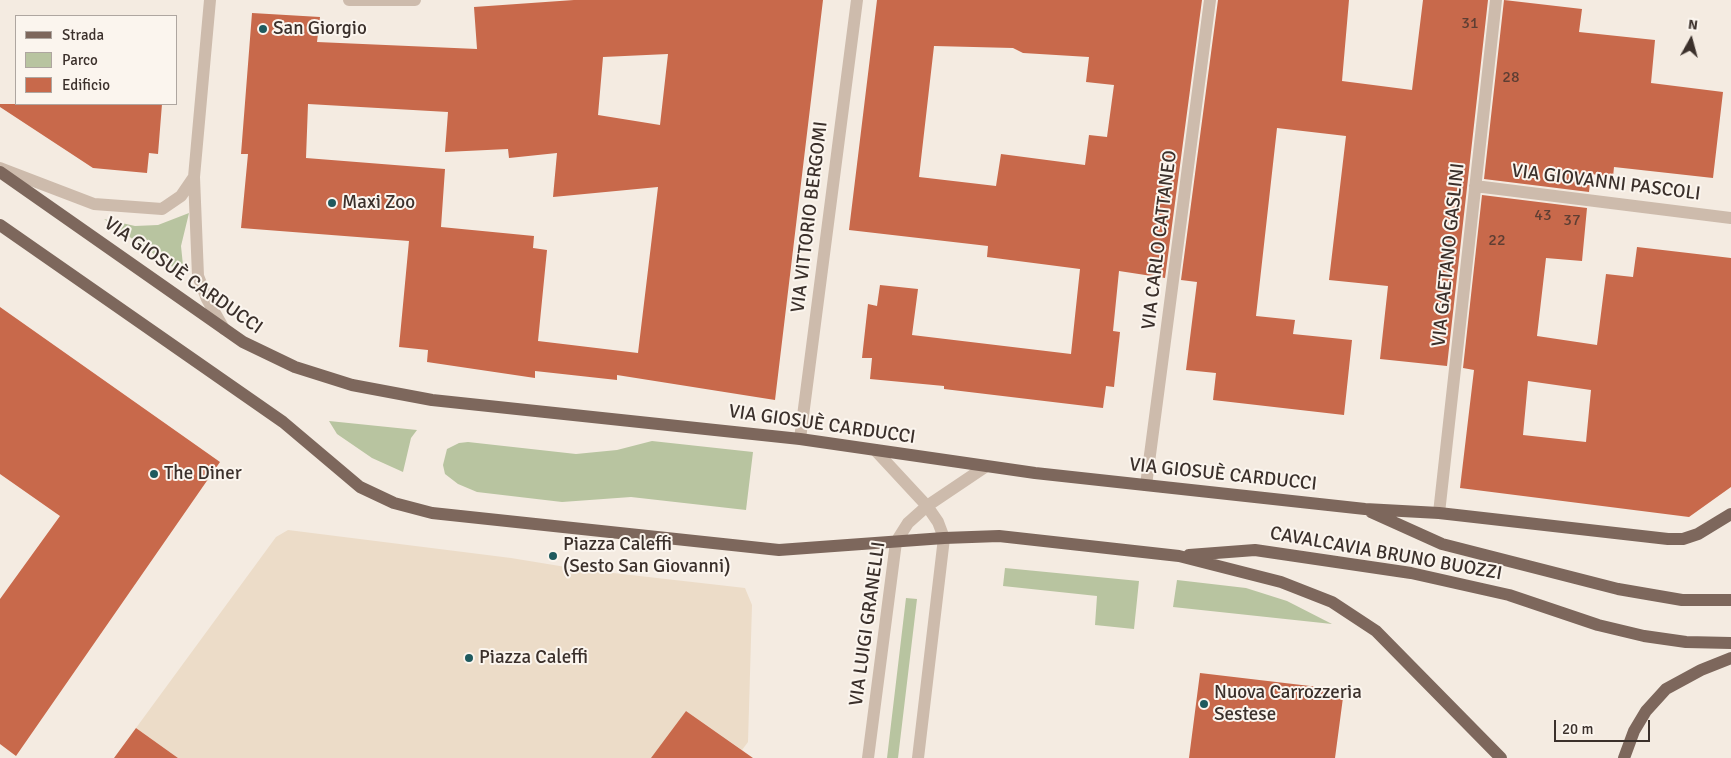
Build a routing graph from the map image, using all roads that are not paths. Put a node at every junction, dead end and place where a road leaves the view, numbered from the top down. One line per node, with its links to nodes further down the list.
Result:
1 (210, 0): 9 (street)
2 (348, 0): 3 (street)
3 (415, 0)
4 (858, 0): 14 (street, VIA VITTORIO BERGOMI)
5 (1210, 0): 17 (street, VIA CARLO CATTANEO)
6 (1496, 0): 10 (street, VIA GAETANO GASLINI)
7 (0, 168): 9 (street)
8 (0, 172): 13 (main road, VIA GIOSUÈ CARDUCCI)
9 (194, 177): 13 (street)
10 (1476, 186): 11 (street, VIA GIOVANNI PASCOLI); 20 (street, VIA GAETANO GASLINI)
11 (1731, 218)
12 (0, 225): 23 (main road)
13 (225, 331): 14 (main road, VIA GIOSUÈ CARDUCCI)
14 (800, 439): 15 (main road, VIA GIOSUÈ CARDUCCI)
15 (875, 450): 16 (main road, VIA GIOSUÈ CARDUCCI); 18 (street)
16 (985, 467): 17 (main road, VIA GIOSUÈ CARDUCCI); 18 (street, VIA LUIGI GRANELLI)
17 (1146, 485): 19 (main road, VIA GIOSUÈ CARDUCCI)
18 (927, 506): 22 (street); 23 (street, VIA LUIGI GRANELLI)
19 (1365, 510): 20 (main road, VIA GIOSUÈ CARDUCCI); 25 (main road, CAVALCAVIA BRUNO BUOZZI)
20 (1439, 513): 21 (main road, VIA GIOSUÈ CARDUCCI)
21 (1731, 514)
22 (944, 538): 23 (main road); 24 (main road); 29 (street)
23 (896, 542): 28 (street, VIA LUIGI GRANELLI)
24 (1179, 556): 26 (main road, CAVALCAVIA BRUNO BUOZZI); 30 (main road)
25 (1731, 600)
26 (1731, 643)
27 (1731, 658): 31 (main road)
28 (868, 758)
29 (918, 758)
30 (1501, 758)
31 (1624, 758)

